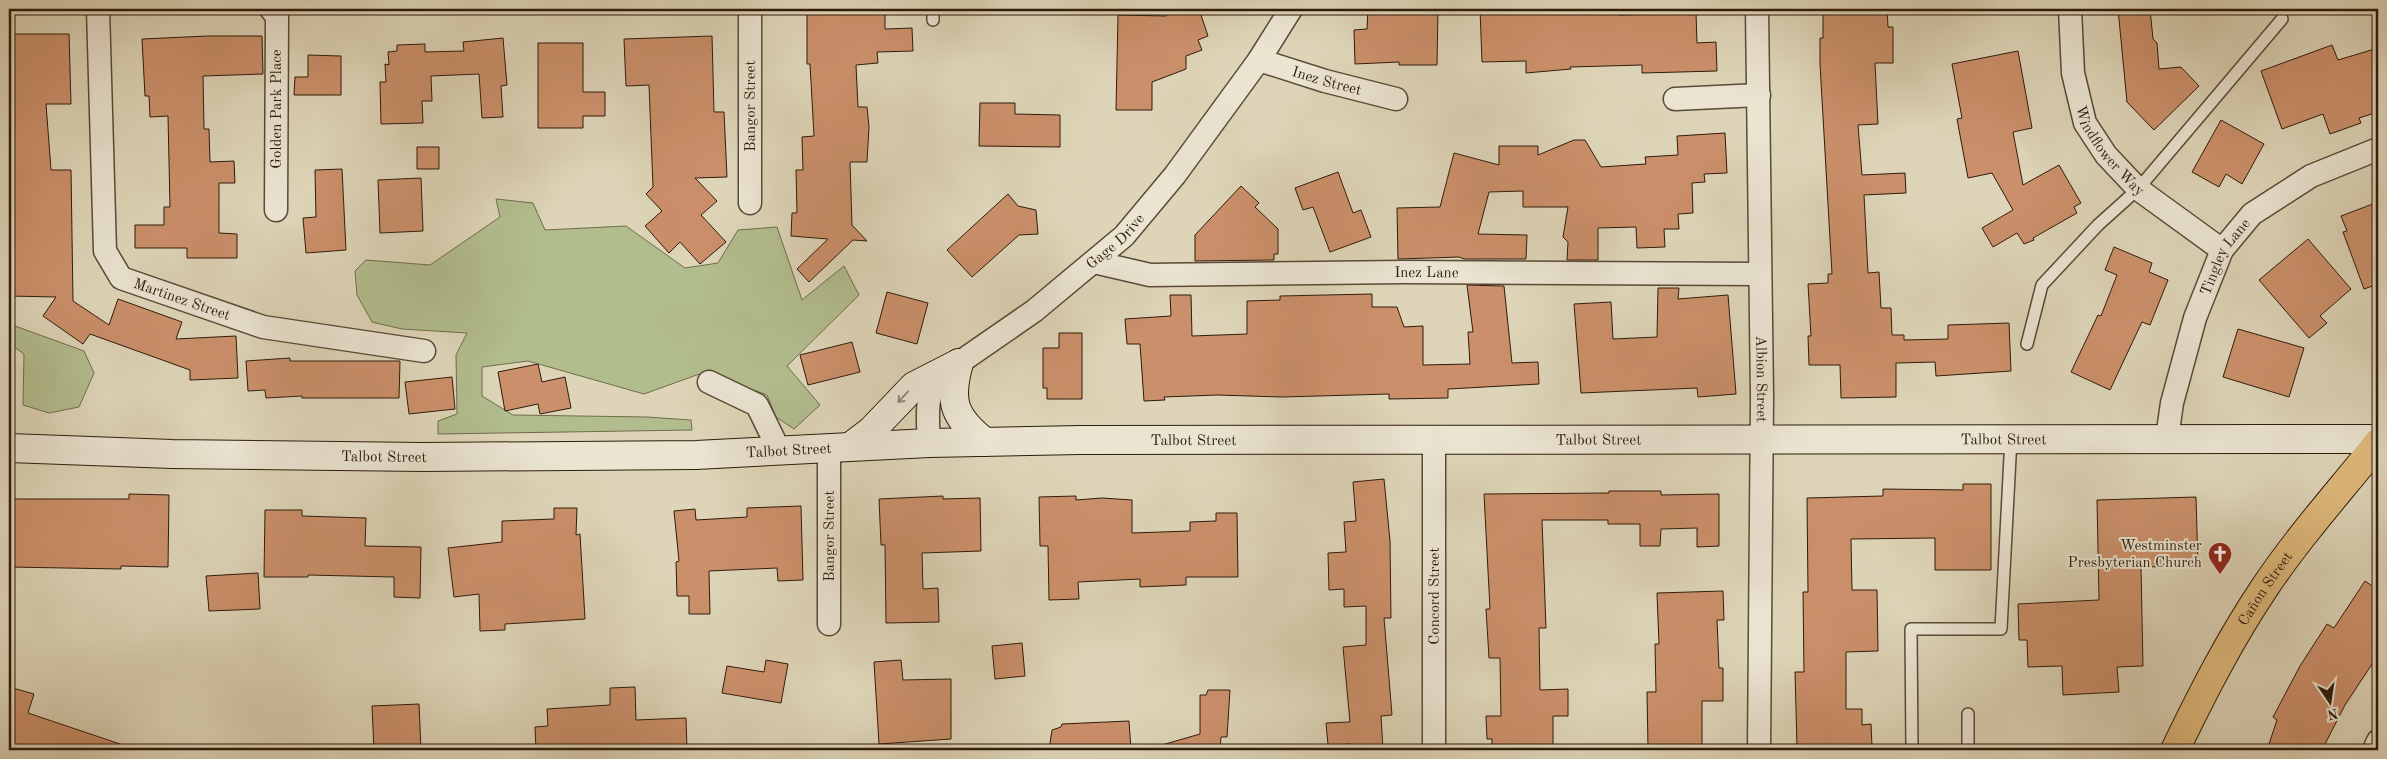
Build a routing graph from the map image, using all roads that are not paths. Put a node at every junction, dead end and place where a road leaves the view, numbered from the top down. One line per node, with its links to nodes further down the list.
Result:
1 (98, 9): 20 (street, Martinez Street)
2 (271, 9): 15 (street, Golden Park Place)
3 (750, 9): 14 (street, Bangor Street)
4 (1290, 9): 8 (street, Gage Drive)
5 (1758, 9): 9 (street, Albion Street)
6 (2070, 9): 13 (street, Windflower Way)
7 (2282, 19): 13 (lane)
8 (1258, 60): 10 (street, Inez Street); 17 (street, Gage Drive)
9 (1759, 95): 11 (street); 18 (street, Albion Street)
10 (1396, 98)
11 (1675, 99)
12 (2378, 149): 16 (street, Tingley Lane)
13 (2138, 189): 16 (street, Windflower Way); 19 (lane)
14 (750, 203)
15 (276, 210)
16 (2222, 250): 25 (street, Tingley Lane)
17 (1094, 262): 18 (street, Inez Lane); 21 (street, Gage Drive)
18 (1759, 274): 23 (street, Albion Street)
19 (2027, 344)
20 (424, 351)
21 (959, 363): 28 (main road); 29 (street, Gage Drive); 31 (main road, one-way to 31)
22 (709, 382): 33 (street)
23 (1761, 438): 24 (main road, Talbot Street); 27 (main road, Talbot Street); 38 (street, Albion Street)
24 (2011, 438): 25 (main road, Talbot Street); 39 (lane)
25 (2167, 438): 26 (main road, Talbot Street)
26 (2378, 439)
27 (1434, 441): 28 (main road, Talbot Street); 37 (street, Concord Street)
28 (985, 442): 29 (main road, Talbot Street)
29 (929, 443): 31 (main road, Talbot Street)
30 (2378, 443): 41 (main road, Cañon Street)
31 (839, 447): 33 (main road, Talbot Street); 34 (street, Bangor Street)
32 (9, 448): 33 (main road, Talbot Street)
33 (779, 450)
34 (829, 624)
35 (1968, 714): 40 (lane)
36 (2378, 741): 42 (street)
37 (1434, 750)
38 (1758, 750)
39 (1912, 750)
40 (1968, 750)
41 (2174, 750)
42 (2374, 750)

